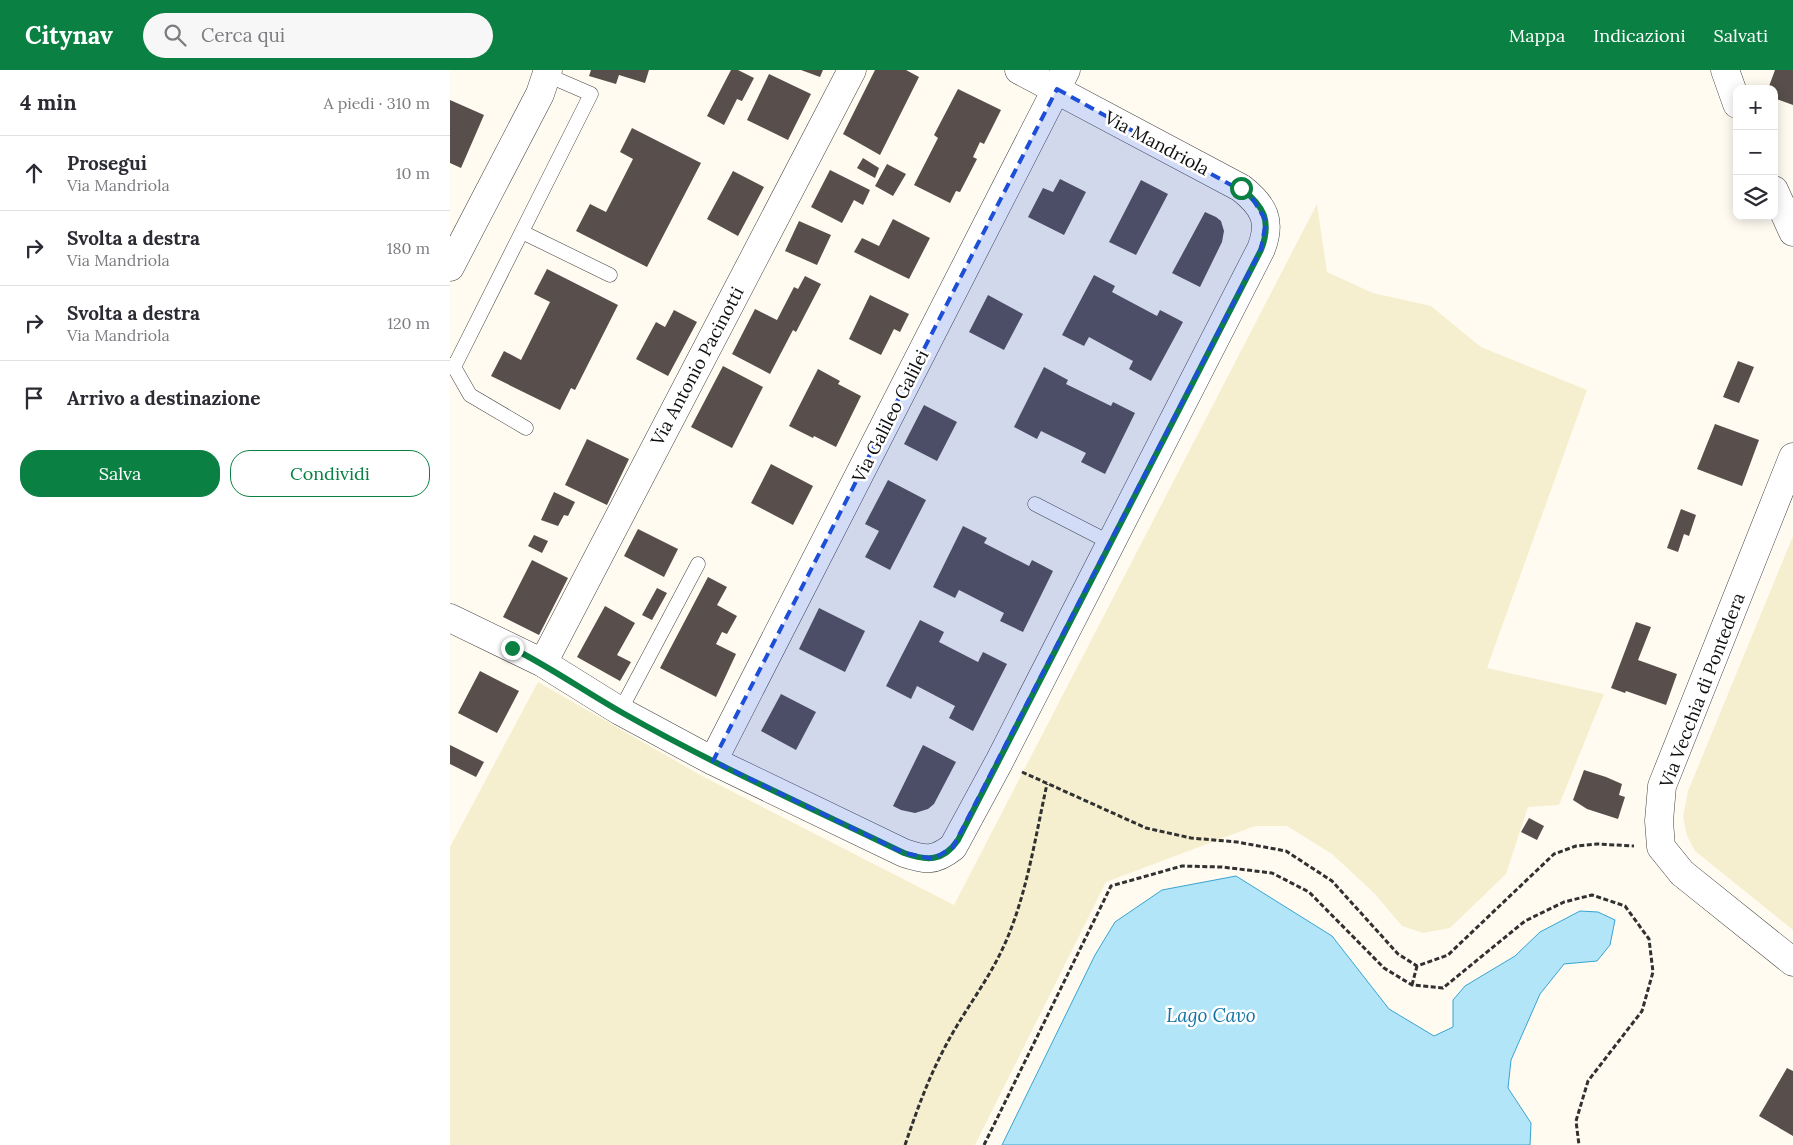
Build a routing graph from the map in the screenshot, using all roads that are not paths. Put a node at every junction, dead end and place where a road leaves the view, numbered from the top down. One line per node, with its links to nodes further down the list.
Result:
1 (852, 70): 19 (street, Via Antonio Pacinotti)
2 (1019, 70): 5 (street, Via Mandriola)
3 (1725, 70): 6 (street)
4 (548, 72): 8 (lane); 10 (street)
5 (1062, 80): 16 (street, Via Mandriola); 21 (street, Via Galileo Galilei)
6 (1733, 93)
7 (1778, 199): 9 (street)
8 (522, 232): 11 (lane); 12 (lane)
9 (1793, 232)
10 (450, 267)
11 (610, 275)
12 (452, 366): 13 (lane)
13 (526, 428)
14 (1793, 457): 22 (street, Via Vecchia di Pontedera)
15 (1035, 504): 16 (lane)
16 (1111, 542): 21 (street, Via Mandriola)
17 (698, 564): 20 (lane)
18 (450, 618): 19 (street, Via Mandriola)
19 (543, 663): 20 (street, Via Mandriola)
20 (620, 711): 21 (street, Via Mandriola)
21 (713, 761)
22 (1793, 962)

